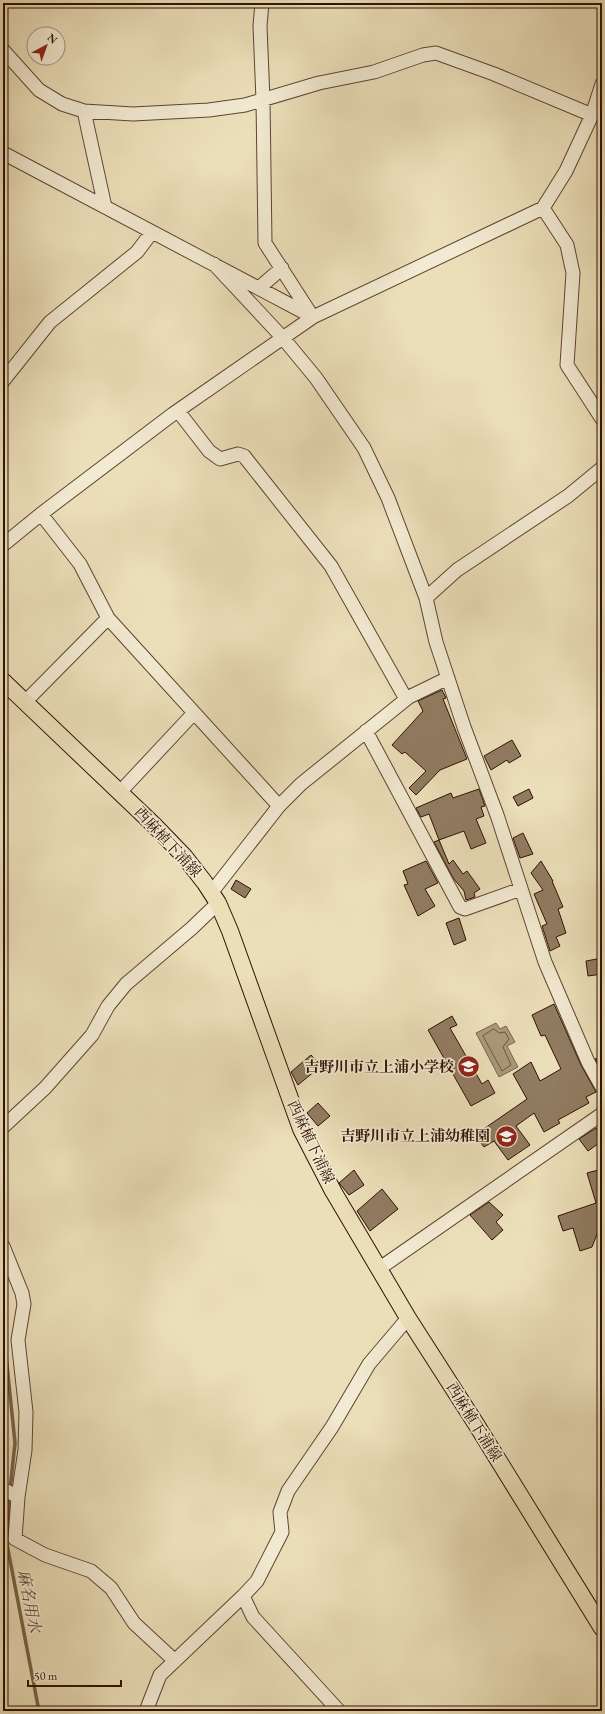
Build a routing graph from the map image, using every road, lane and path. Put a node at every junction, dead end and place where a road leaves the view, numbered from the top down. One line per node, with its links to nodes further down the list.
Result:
1 (262, 3): 4 (street)
2 (3, 50): 6 (street)
3 (602, 84): 5 (street)
4 (263, 100): 5 (street); 6 (street); 12 (street)
5 (596, 111): 9 (street)
6 (84, 112): 8 (street)
7 (3, 153): 8 (street)
8 (105, 207): 10 (street)
9 (543, 208): 14 (street); 18 (street)
10 (152, 232): 11 (street); 16 (street)
11 (214, 264): 13 (street); 15 (street)
12 (282, 268): 13 (street); 14 (street)
13 (259, 288): 14 (street)
14 (313, 317): 15 (street)
15 (283, 338): 17 (street); 22 (street)
16 (3, 381)
17 (178, 411): 20 (street); 26 (street)
18 (602, 419)
19 (602, 468): 22 (street)
20 (41, 514): 21 (street); 23 (street)
21 (3, 545)
22 (426, 598): 24 (street)
23 (108, 618): 27 (street); 28 (street)
24 (448, 678): 26 (street); 32 (street)
25 (3, 681): 27 (main road, 西麻植下浦線)
26 (406, 699): 29 (street)
27 (25, 702): 30 (main road, 西麻植下浦線)
28 (194, 714): 30 (street); 31 (street)
29 (366, 731): 31 (street); 32 (street)
30 (120, 792): 33 (main road, 西麻植下浦線)
31 (278, 806): 33 (street)
32 (521, 889): 34 (street)
33 (215, 898): 36 (street); 38 (main road, 西麻植下浦線)
34 (602, 1087)
35 (602, 1114): 38 (street)
36 (3, 1127)
37 (3, 1246): 41 (street)
38 (380, 1268): 39 (main road, 西麻植下浦線)
39 (408, 1318): 42 (street); 43 (main road, 西麻植下浦線)
40 (3, 1489): 41 (street)
41 (18, 1497): 44 (street)
42 (243, 1596): 44 (street); 46 (street)
43 (602, 1628)
44 (175, 1661): 45 (street)
45 (146, 1711)
46 (339, 1711)

